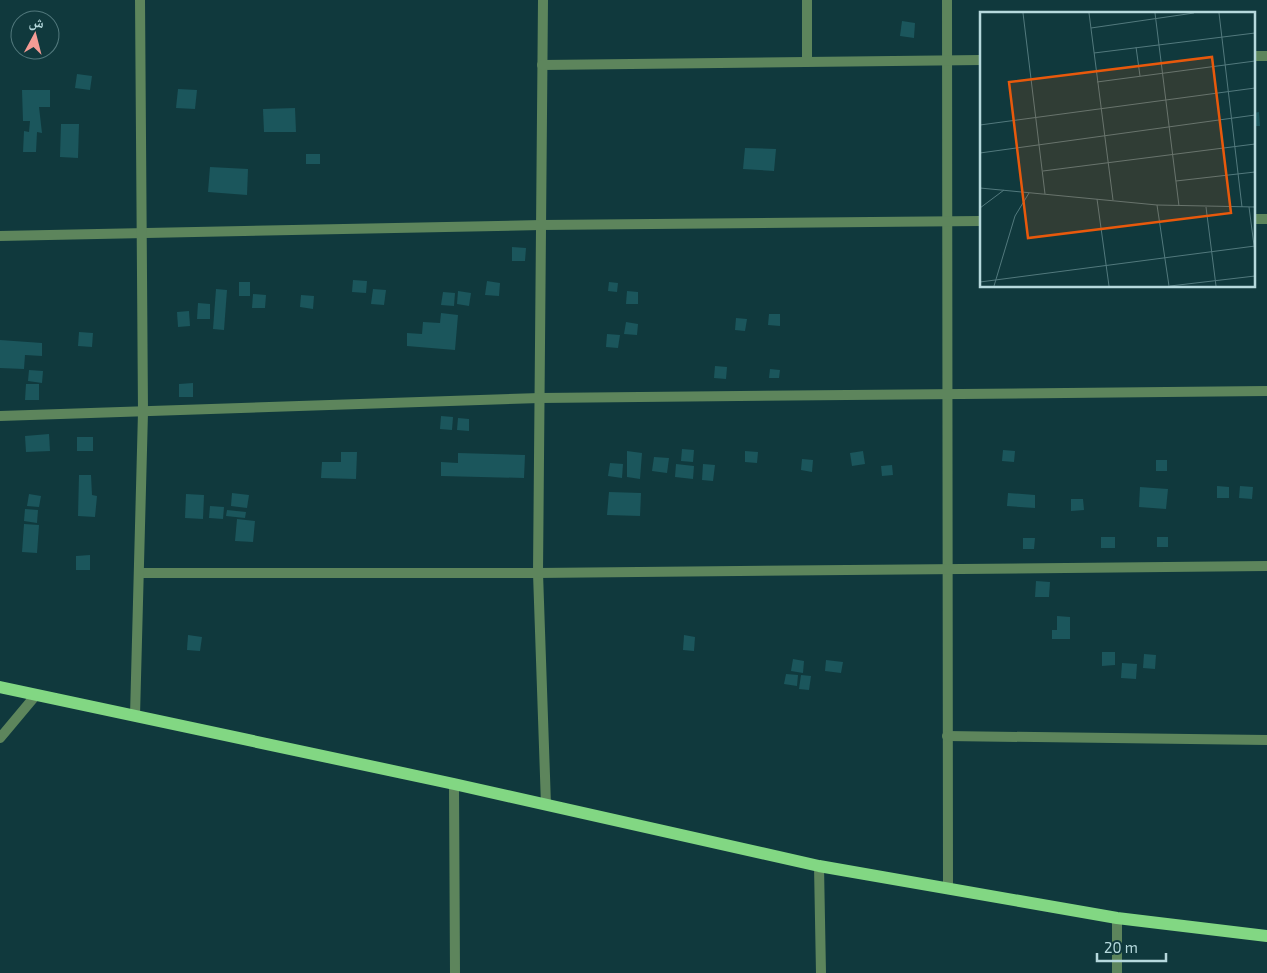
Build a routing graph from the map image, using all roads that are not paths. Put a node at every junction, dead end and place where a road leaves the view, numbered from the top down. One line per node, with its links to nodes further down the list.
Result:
1 (140, 0): 16 (street)
2 (543, 0): 10 (street)
3 (807, 0): 9 (street)
4 (947, 0): 7 (street)
5 (1254, 56): 6 (street)
6 (1267, 56)
7 (948, 60): 8 (street); 9 (street); 14 (street)
8 (980, 60)
9 (807, 62): 10 (street)
10 (542, 65): 15 (street)
11 (1254, 219): 12 (street)
12 (1267, 219)
13 (980, 221): 14 (street)
14 (947, 222): 15 (street); 19 (street)
15 (541, 225): 16 (street); 20 (street)
16 (142, 233): 17 (street); 21 (street)
17 (0, 236)
18 (1267, 391): 19 (street)
19 (947, 394): 20 (street); 24 (street)
20 (540, 398): 21 (street); 26 (street)
21 (143, 412): 22 (street); 25 (street)
22 (0, 416)
23 (1267, 566): 24 (street)
24 (947, 568): 26 (street); 30 (street)
25 (139, 573): 26 (street); 29 (street)
26 (538, 573): 34 (street)
27 (0, 687): 28 (main road)
28 (36, 695): 29 (main road); 31 (street)
29 (135, 716): 33 (main road)
30 (947, 736): 32 (street); 36 (street)
31 (0, 738)
32 (1267, 740)
33 (454, 784): 34 (main road); 39 (street)
34 (546, 805): 35 (main road)
35 (819, 866): 36 (main road); 40 (street)
36 (948, 889): 37 (main road)
37 (1117, 918): 38 (main road); 41 (street)
38 (1267, 936)
39 (455, 973)
40 (821, 973)
41 (1117, 973)

